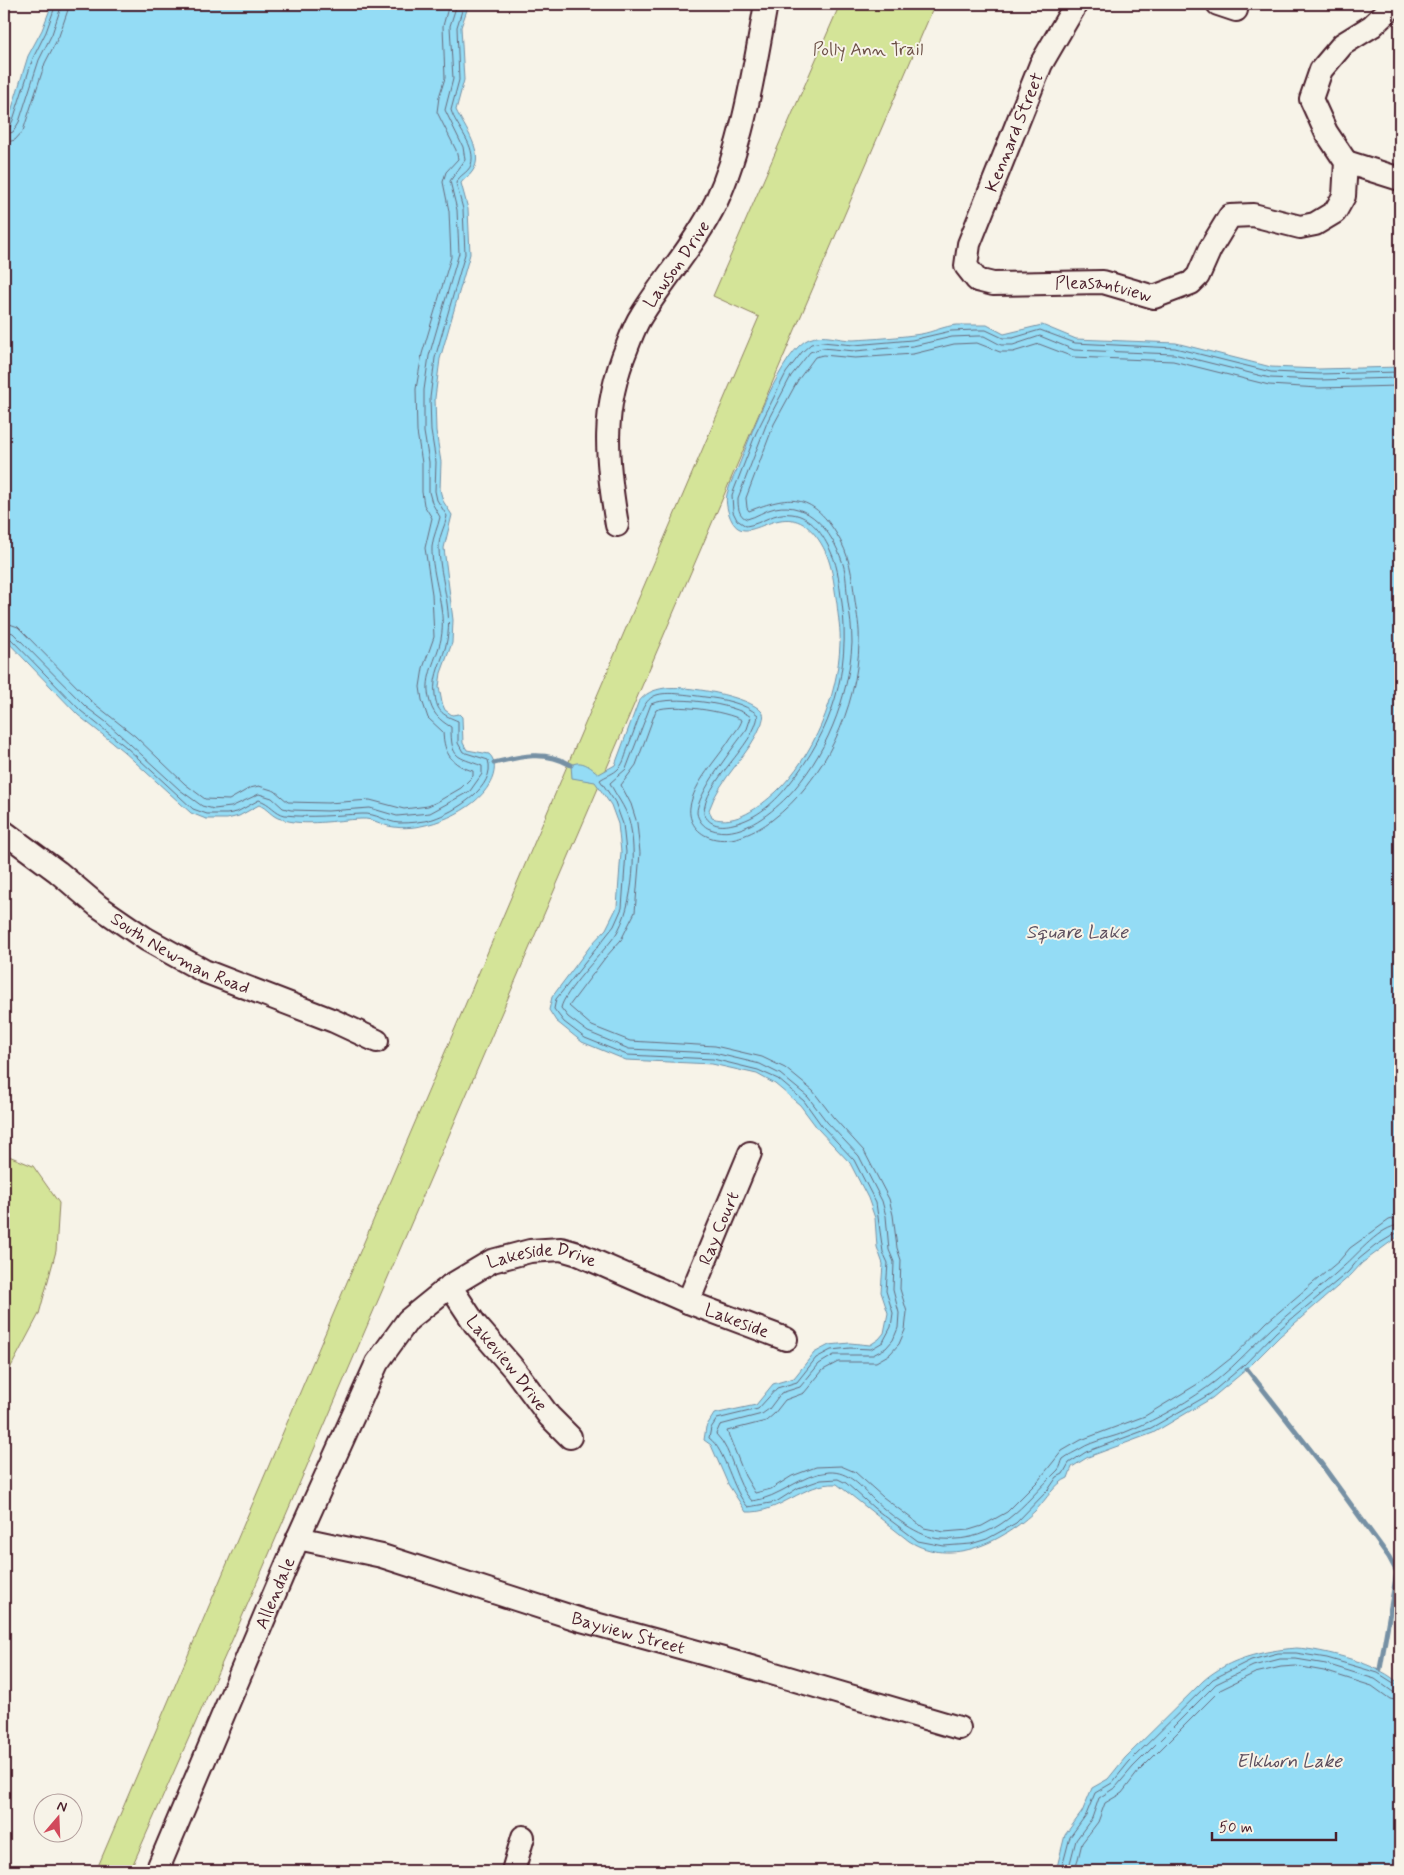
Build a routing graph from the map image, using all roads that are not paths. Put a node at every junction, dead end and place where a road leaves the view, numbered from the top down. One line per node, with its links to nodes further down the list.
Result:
1 (766, 4): 7 (street, Lawson Drive)
2 (1076, 4): 6 (street, Kennard Street)
3 (1395, 4): 4 (street)
4 (1346, 162): 5 (street); 6 (street, Pleasantview)
5 (1400, 179)
6 (966, 266)
7 (617, 525)
8 (4, 832): 9 (street, South Newman Road)
9 (377, 1042)
10 (750, 1153): 12 (street, Ray Court)
11 (450, 1286): 12 (street, Lakeside Drive); 13 (street, Lakeside Drive); 15 (street, Lakeview Drive)
12 (688, 1302): 14 (street, Lakeside)
13 (408, 1320): 16 (street, Allendale)
14 (786, 1339)
15 (570, 1437)
16 (298, 1538): 17 (street, Bayview Street); 19 (street, Allendale)
17 (959, 1728)
18 (523, 1837): 20 (street)
19 (157, 1871)
20 (513, 1871)

